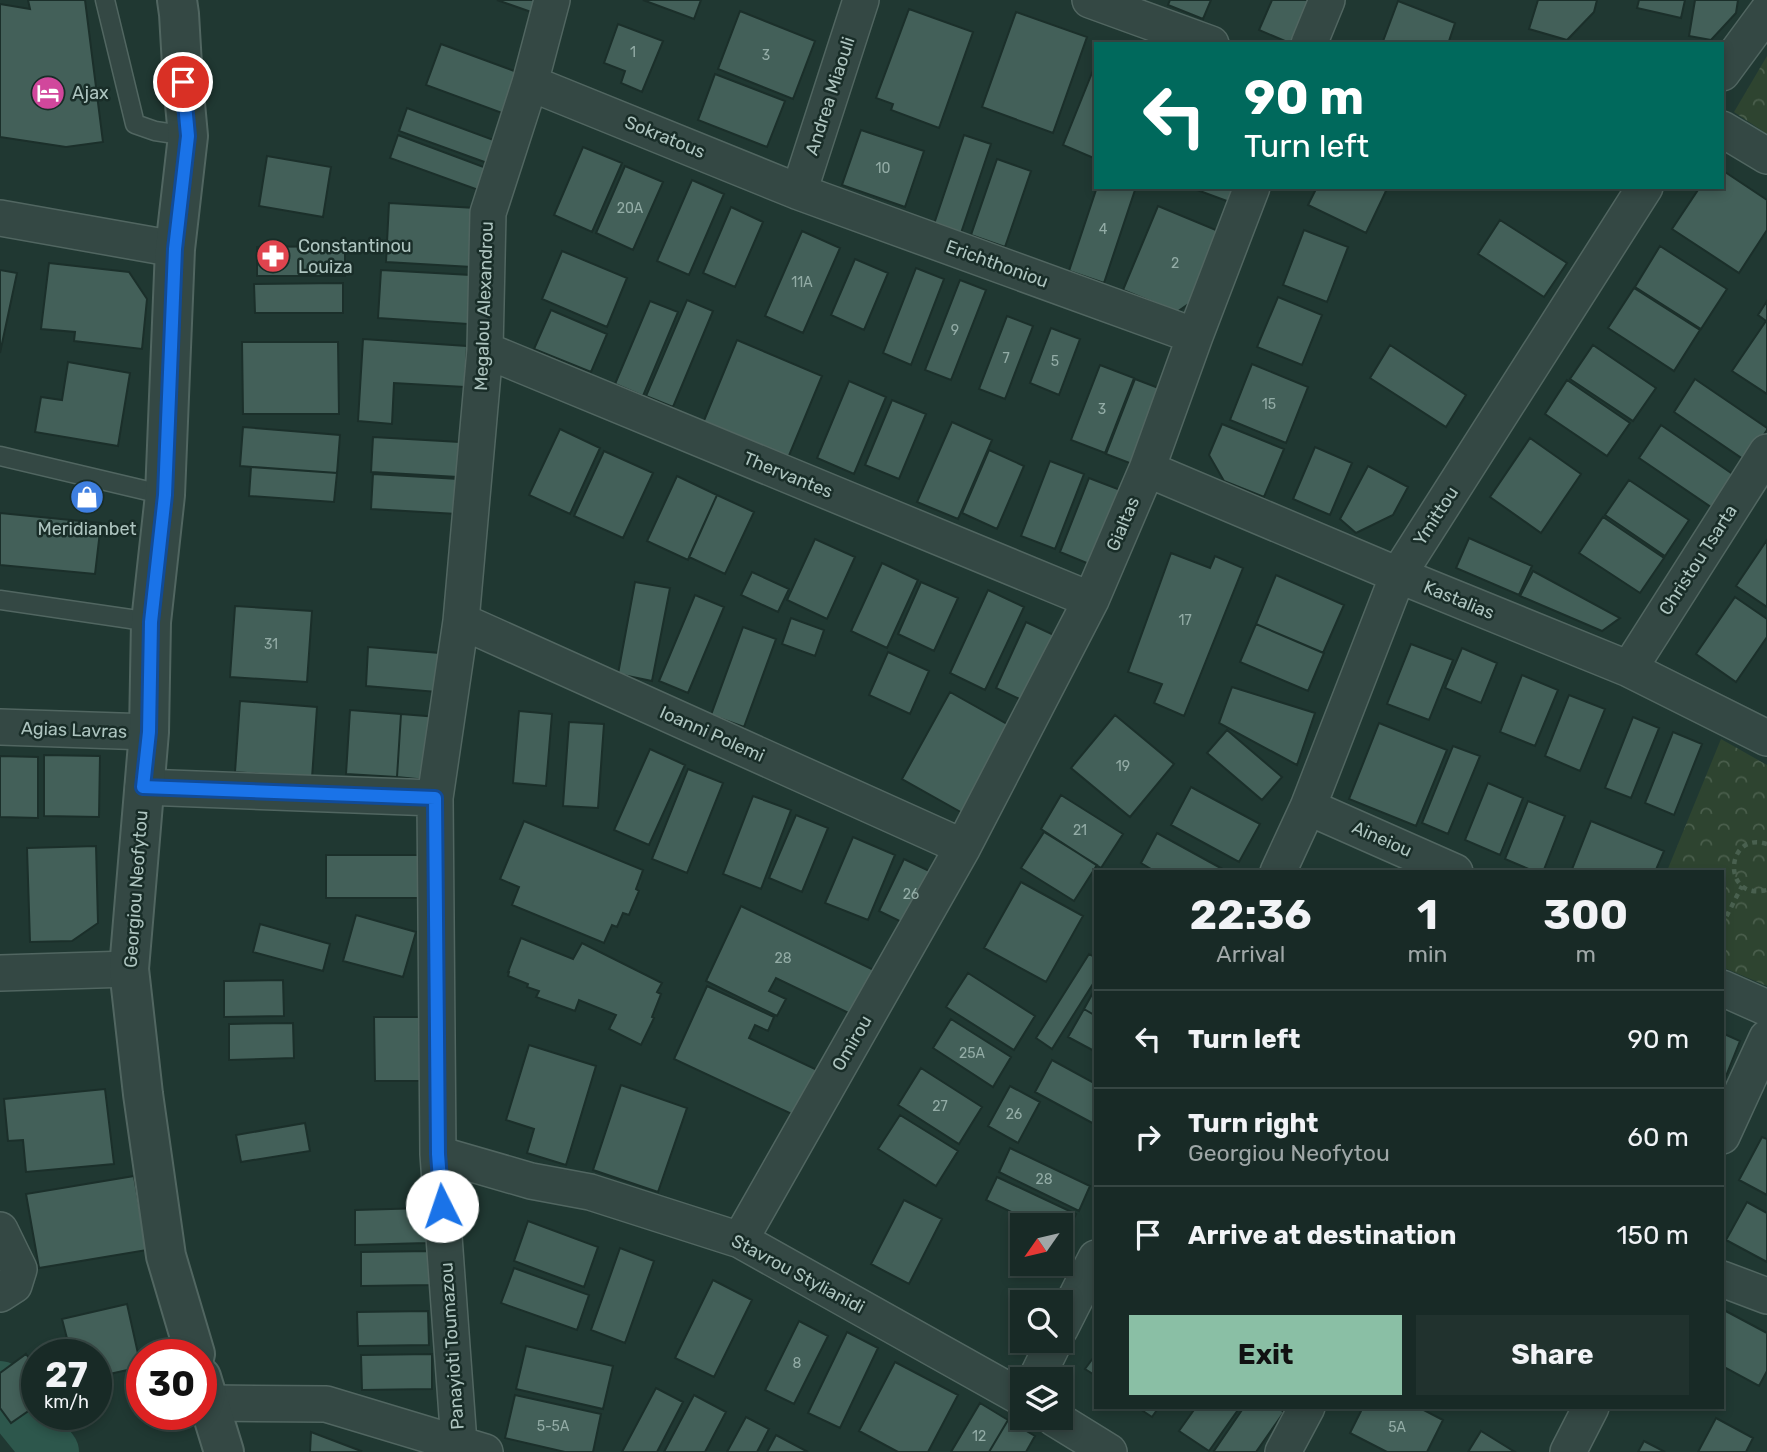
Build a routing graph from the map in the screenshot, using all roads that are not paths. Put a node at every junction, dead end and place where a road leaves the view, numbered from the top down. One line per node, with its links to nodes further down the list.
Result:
1 (106, 0): 13 (lane)
2 (177, 0): 13 (street, Georgiou Neofytou)
3 (552, 0): 11 (street, Megalou Alexandrou)
4 (861, 0): 17 (street, Andrea Miaouli)
5 (1090, 0): 8 (street)
6 (1327, 0): 9 (street)
7 (1767, 12): 10 (street)
8 (1206, 42)
9 (1310, 42)
10 (1724, 70)
11 (530, 83): 17 (street, Sokratous); 21 (street, Megalou Alexandrou)
12 (1724, 130): 14 (street)
13 (188, 136): 19 (street, Georgiou Neofytou)
14 (1767, 156)
15 (1251, 189): 20 (street, Gialtas)
16 (1644, 189): 26 (street, Ymittou)
17 (799, 192): 20 (street, Erichthoniou)
18 (0, 218): 19 (street)
19 (175, 249): 25 (street, Georgiou Neofytou)
20 (1195, 336): 24 (street, Gialtas)
21 (485, 350): 28 (street, Thervantes); 29 (street, Megalou Alexandrou)
22 (1767, 452): 31 (street, Christou Tsarta)
23 (0, 456): 25 (lane)
24 (1147, 469): 26 (street, Kastalias); 28 (street, Gialtas)
25 (165, 495): 30 (street, Georgiou Neofytou)
26 (1398, 575): 31 (street, Kastalias); 37 (street, Ymittou)
27 (0, 600): 30 (lane)
28 (1091, 600): 38 (street, Gialtas)
29 (461, 621): 36 (street, Panayioti Toumazou); 38 (street, Ioanni Polemi)
30 (151, 622): 33 (street, Georgiou Neofytou)
31 (1629, 669): 34 (street, Kastalias)
32 (0, 727): 33 (street, Agias Lavras)
33 (149, 732): 35 (street, Georgiou Neofytou)
34 (1767, 738)
35 (143, 787): 36 (street); 41 (street, Georgiou Neofytou)
36 (435, 798): 47 (street, Panayioti Toumazou)
37 (1308, 807): 39 (street, Ymittou); 40 (street, Aineiou)
38 (963, 847): 49 (street, Omirou)
39 (1279, 870)
40 (1450, 870)
41 (129, 969): 42 (street); 55 (street, Georgiou Neofytou)
42 (0, 973)
43 (1724, 989): 44 (street)
44 (1767, 1008)
45 (1767, 1038): 46 (street)
46 (1724, 1132)
47 (438, 1154): 49 (street, Stavrou Stylianidi); 62 (street, Panayioti Toumazou)
48 (0, 1230): 52 (street)
49 (740, 1240): 57 (street, Stavrou Stylianidi)
50 (1094, 1262): 54 (street)
51 (1724, 1280): 53 (street)
52 (0, 1294)
53 (1767, 1296)
54 (1073, 1303)
55 (191, 1339)
56 (217, 1391): 62 (street)
57 (1010, 1391)
58 (1306, 1409): 65 (street)
59 (1590, 1409): 66 (street)
60 (217, 1429): 63 (street)
61 (1073, 1430): 64 (street)
62 (472, 1447)
63 (224, 1452)
64 (1109, 1452)
65 (1283, 1452)
66 (1568, 1452)

